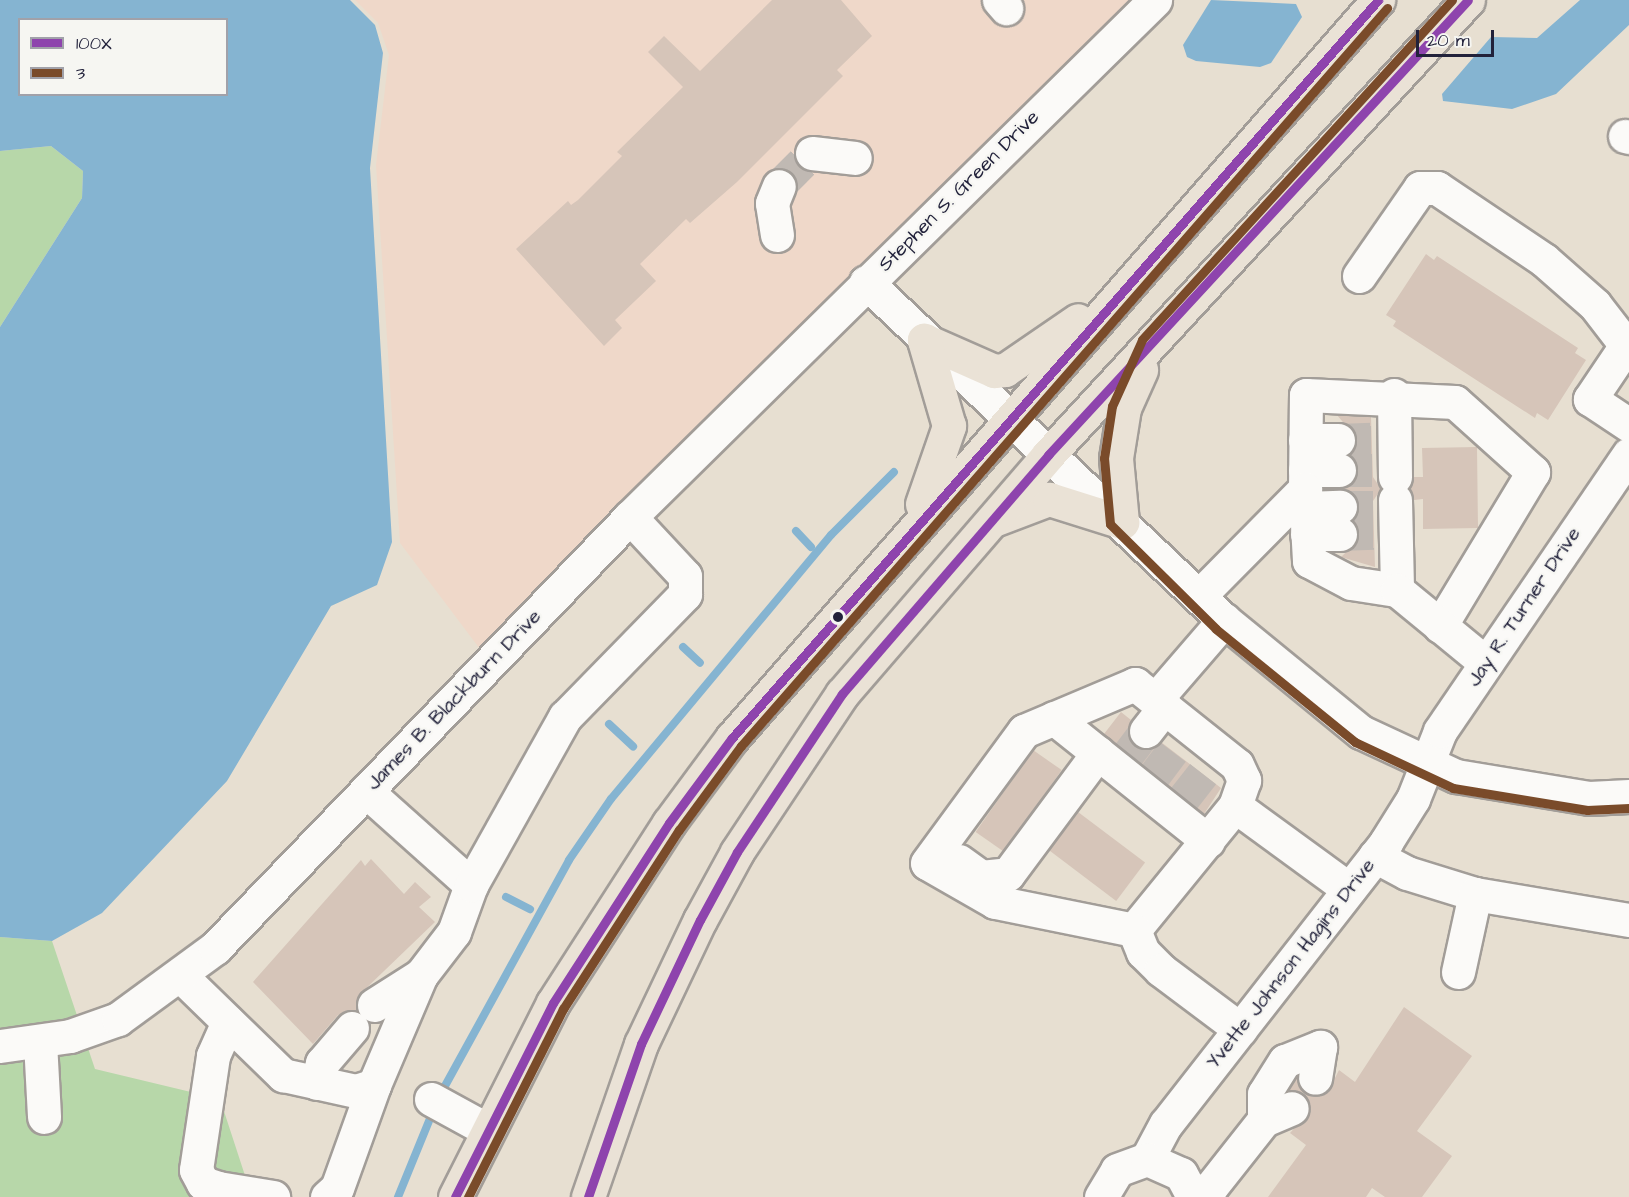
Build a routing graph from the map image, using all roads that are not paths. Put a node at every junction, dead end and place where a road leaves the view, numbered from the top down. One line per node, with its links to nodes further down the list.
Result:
1 (1155, 0): 10 (street, Stephen S. Green Drive)
2 (1378, 0): 8 (main road)
3 (1468, 0): 12 (main road)
4 (812, 153): 5 (street)
5 (855, 158)
6 (779, 186): 7 (street)
7 (777, 235)
8 (1137, 276): 11 (main road); 15 (main road)
9 (1359, 276): 13 (street)
10 (866, 282): 11 (street, Stephen S. Green Drive); 21 (street, James B. Blackburn Drive)
11 (924, 340): 15 (street, Stephen S. Green Drive); 25 (main road)
12 (1152, 346): 18 (main road); 24 (main road)
13 (1627, 348): 16 (street)
14 (1394, 395): 20 (street); 26 (street); 29 (street)
15 (1006, 420): 18 (street, Stephen S. Green Drive); 25 (main road)
16 (1629, 425)
17 (1629, 454): 30 (street, Jay R. Turner Drive)
18 (1048, 455): 22 (main road); 24 (street, Stephen S. Green Drive)
19 (1338, 455): 20 (street)
20 (1306, 488): 23 (street); 26 (street); 27 (street)
21 (630, 517): 36 (street, James B. Blackburn Drive); 42 (street)
22 (992, 521): 24 (main road); 65 (main road)
23 (1340, 521)
24 (1122, 522): 27 (street, Stephen S. Green Drive)
25 (914, 525): 59 (main road)
26 (1397, 590): 29 (street)
27 (1199, 596): 28 (street, Stephen S. Green Drive)
28 (1224, 620): 32 (street); 34 (street, Stephen S. Green Drive)
29 (1440, 626): 30 (street)
30 (1486, 663): 34 (street, Jay R. Turner Drive)
31 (1054, 718): 32 (street); 32 (street); 39 (street)
32 (1135, 736): 33 (street); 33 (street); 39 (street)
33 (1165, 761): 35 (street); 35 (street)
34 (1427, 765): 37 (street, Stephen S. Green Drive); 41 (street, Yvette Johnson Hagins Drive)
35 (1194, 784): 38 (street); 40 (street)
36 (366, 791): 42 (street); 48 (street, James B. Blackburn Drive)
37 (1629, 796)
38 (1235, 806): 40 (street); 43 (street)
39 (963, 814): 46 (street)
40 (1208, 841): 46 (street)
41 (1375, 856): 43 (street, Yvette Johnson Hagins Drive); 44 (street)
42 (471, 885): 49 (street)
43 (1349, 889): 51 (street, Yvette Johnson Hagins Drive)
44 (1475, 894): 45 (street); 47 (street)
45 (1629, 920)
46 (1134, 930): 51 (street)
47 (1458, 972)
48 (180, 975): 50 (street); 52 (street, James B. Blackburn Drive)
49 (421, 975): 55 (street); 56 (street)
50 (228, 1022): 55 (street); 62 (street)
51 (1240, 1029): 60 (street, Yvette Johnson Hagins Drive)
52 (40, 1042): 53 (street, James B. Blackburn Drive); 58 (street)
53 (0, 1046)
54 (1317, 1063): 61 (street)
55 (317, 1083): 56 (street)
56 (374, 1085): 63 (street)
57 (431, 1099): 59 (street)
58 (44, 1118)
59 (486, 1129): 64 (main road)
60 (1147, 1160): 61 (street); 66 (street)
61 (1193, 1196)
62 (273, 1197)
63 (327, 1197)
64 (455, 1197)
65 (588, 1197)
66 (1101, 1197)

